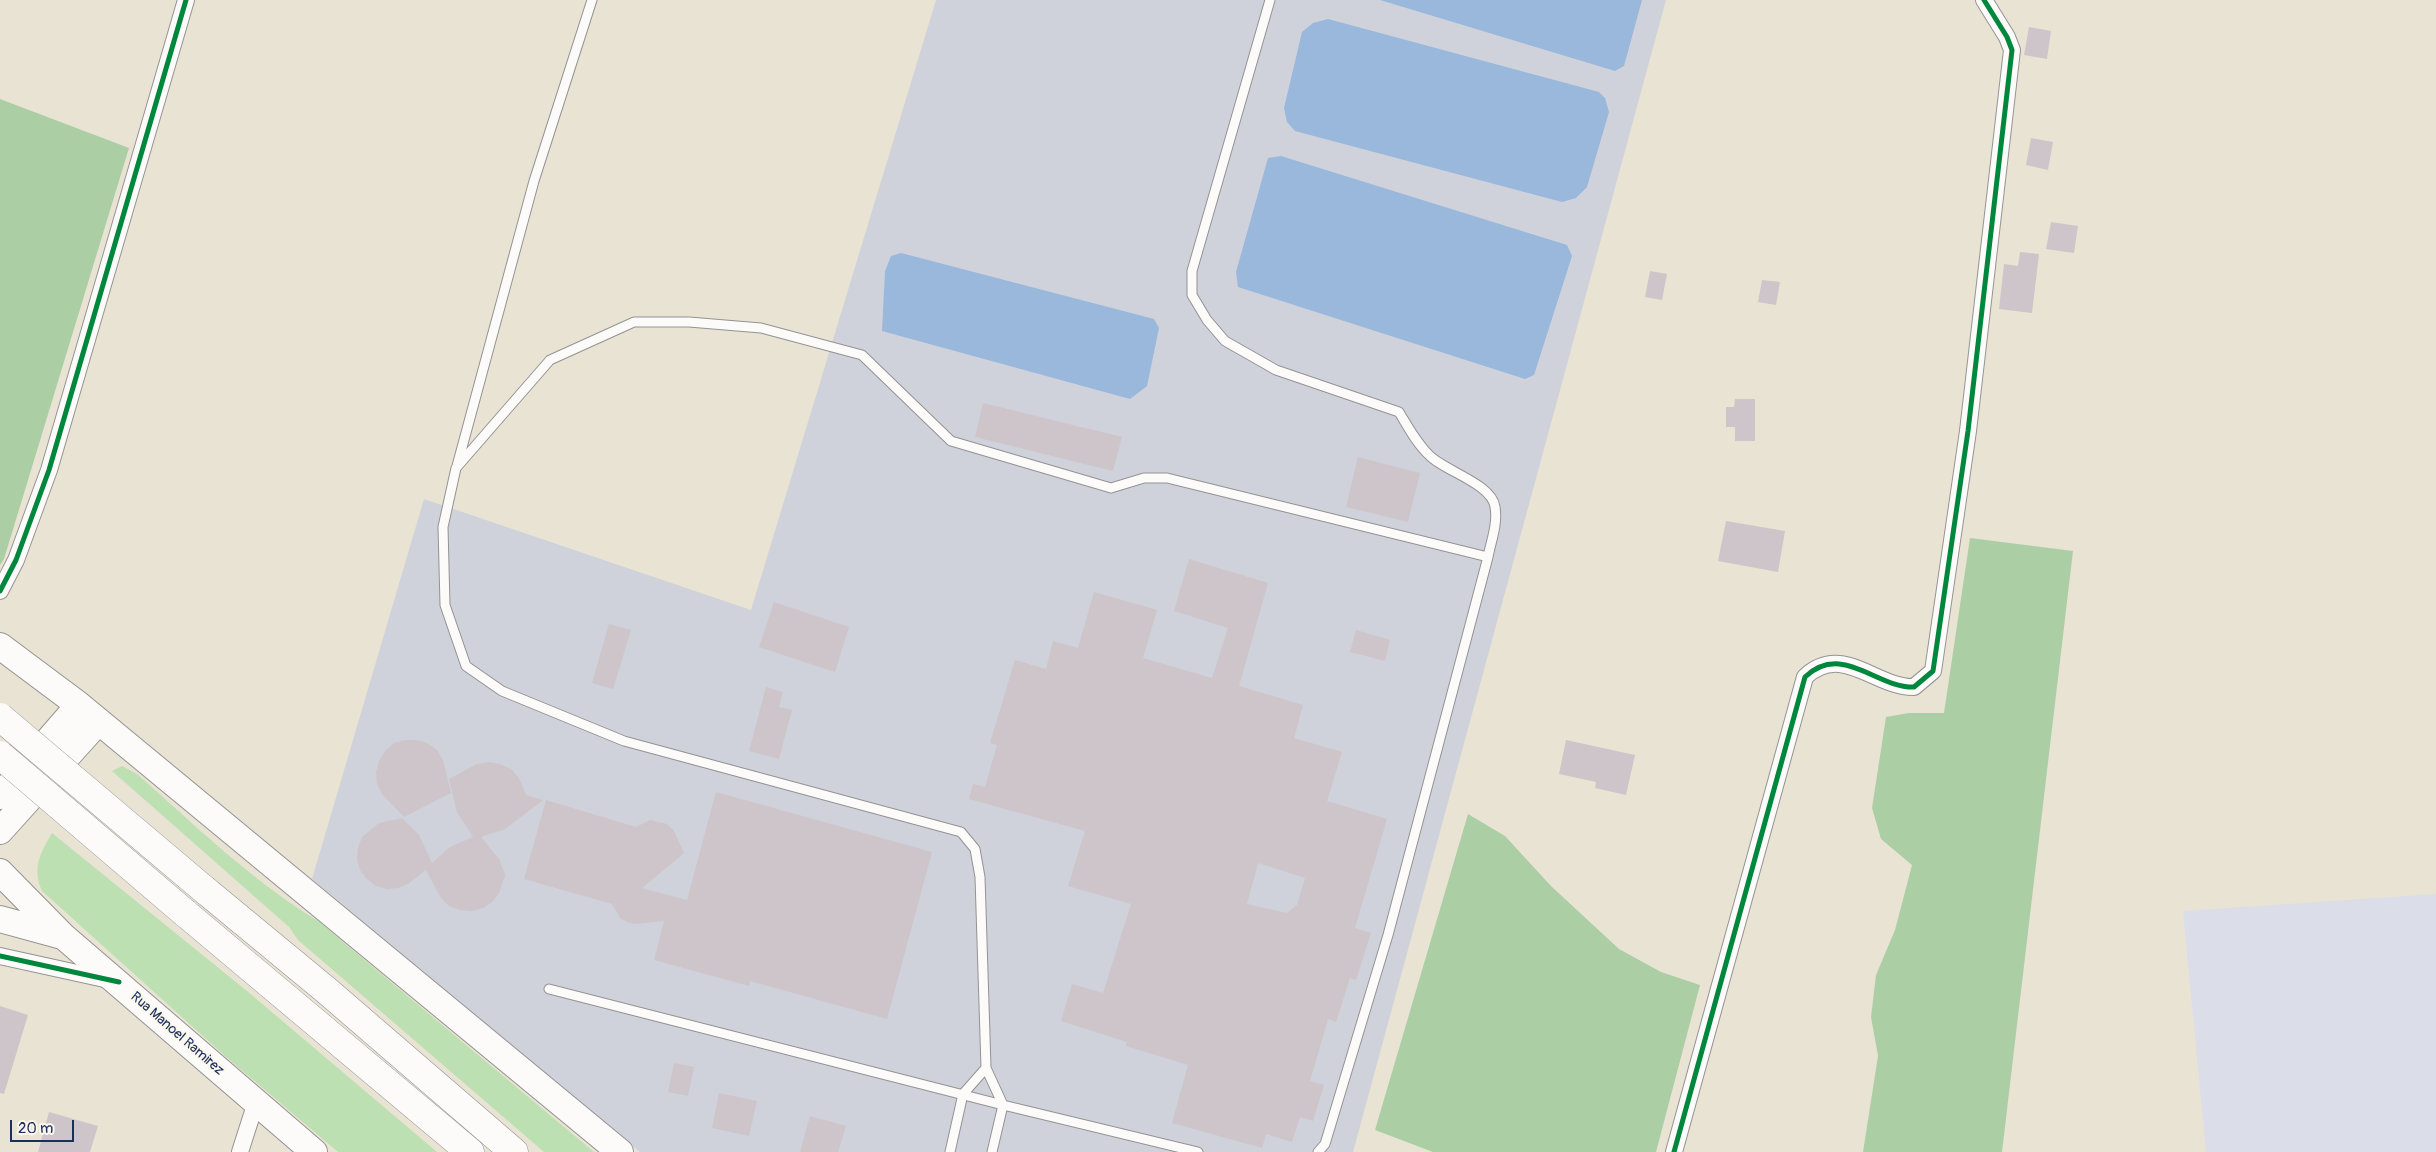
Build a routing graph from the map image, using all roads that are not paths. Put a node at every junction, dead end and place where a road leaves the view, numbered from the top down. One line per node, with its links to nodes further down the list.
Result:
1 (186, 0): 7 (street)
2 (592, 0): 5 (lane)
3 (1270, 0): 6 (lane)
4 (1984, 0): 33 (street)
5 (456, 468): 6 (lane); 20 (lane)
6 (1488, 557): 32 (lane)
7 (0, 591)
8 (0, 646): 9 (main road)
9 (88, 714): 12 (main road); 13 (main road); 28 (main road)
10 (0, 717): 27 (highway, bridge)
11 (0, 755): 26 (highway, bridge)
12 (0, 796)
13 (0, 831)
14 (0, 872): 16 (main road, Rua Manoel Ramirez)
15 (0, 919): 16 (main road)
16 (64, 936): 18 (main road, Rua Manoel Ramirez)
17 (0, 956): 18 (street)
18 (119, 982): 22 (main road, Rua Manoel Ramirez)
19 (549, 990): 21 (lane)
20 (986, 1068): 21 (lane); 23 (lane)
21 (963, 1094): 23 (lane); 29 (lane)
22 (256, 1102): 24 (street); 25 (main road, Rua Manoel Ramirez)
23 (1003, 1105): 30 (lane); 31 (lane)
24 (240, 1152)
25 (314, 1152)
26 (470, 1152)
27 (514, 1152)
28 (620, 1152)
29 (950, 1152)
30 (992, 1152)
31 (1198, 1152)
32 (1318, 1152)
33 (1674, 1152)

